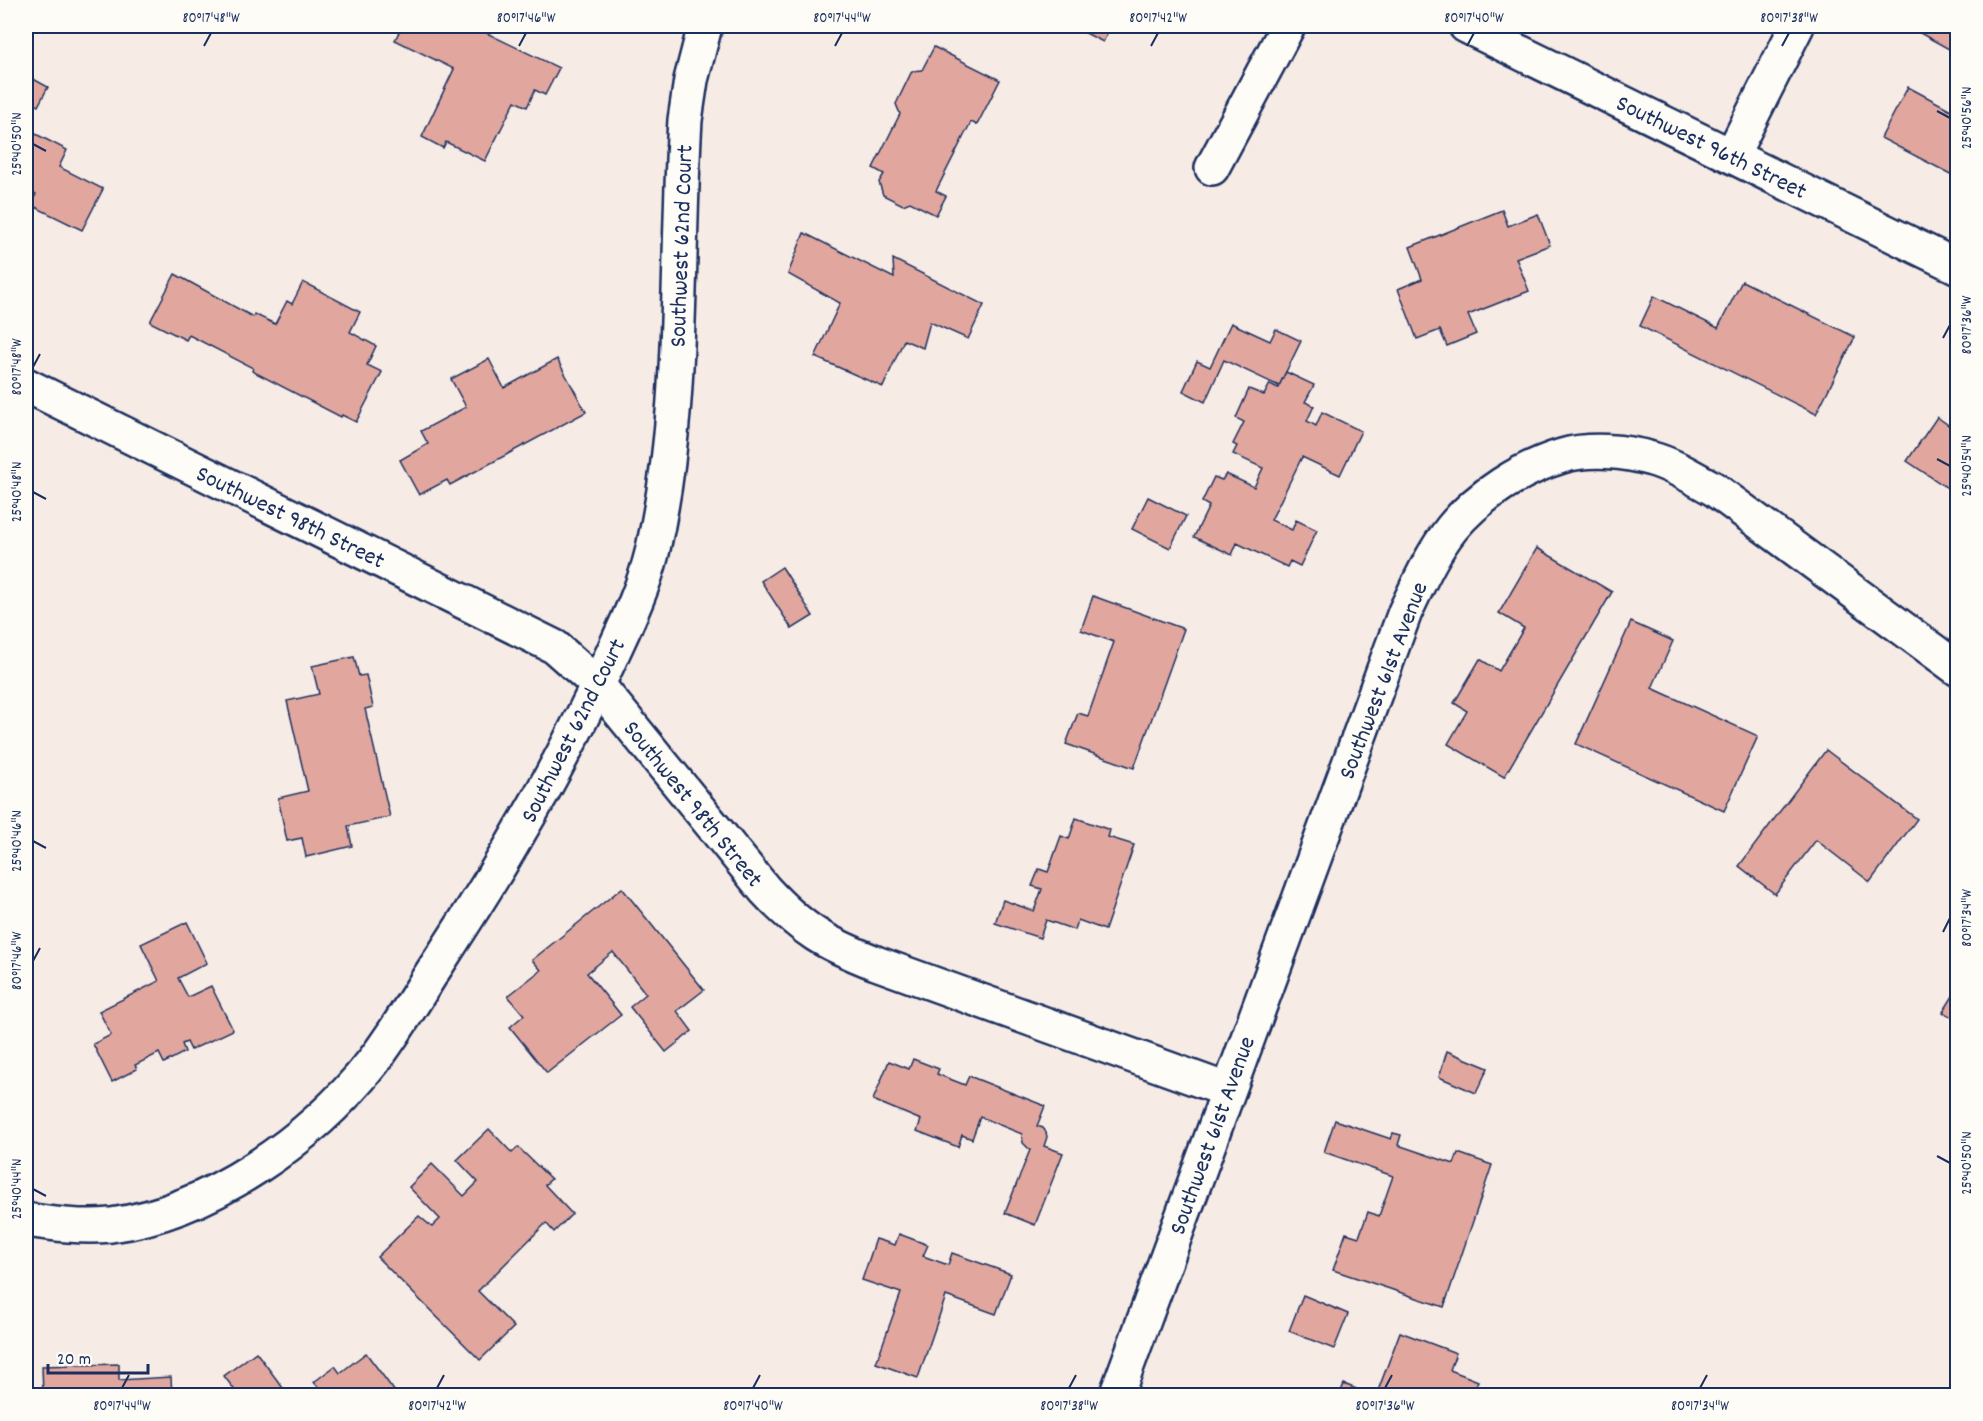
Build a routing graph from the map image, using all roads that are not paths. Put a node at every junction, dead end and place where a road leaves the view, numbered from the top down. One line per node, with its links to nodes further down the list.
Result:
1 (705, 26): 10 (street, Southwest 62nd Court)
2 (1288, 26): 6 (street)
3 (1466, 26): 5 (street, Southwest 96th Street)
4 (1797, 26): 5 (street)
5 (1732, 155): 7 (street, Southwest 96th Street)
6 (1212, 168)
7 (1958, 267)
8 (26, 385): 10 (street, Southwest 98th Street)
9 (1958, 669): 11 (street, Southwest 61st Avenue)
10 (598, 685): 11 (street, Southwest 98th Street); 12 (street, Southwest 62nd Court)
11 (1227, 1090): 13 (street, Southwest 61st Avenue)
12 (26, 1220)
13 (1116, 1395)

